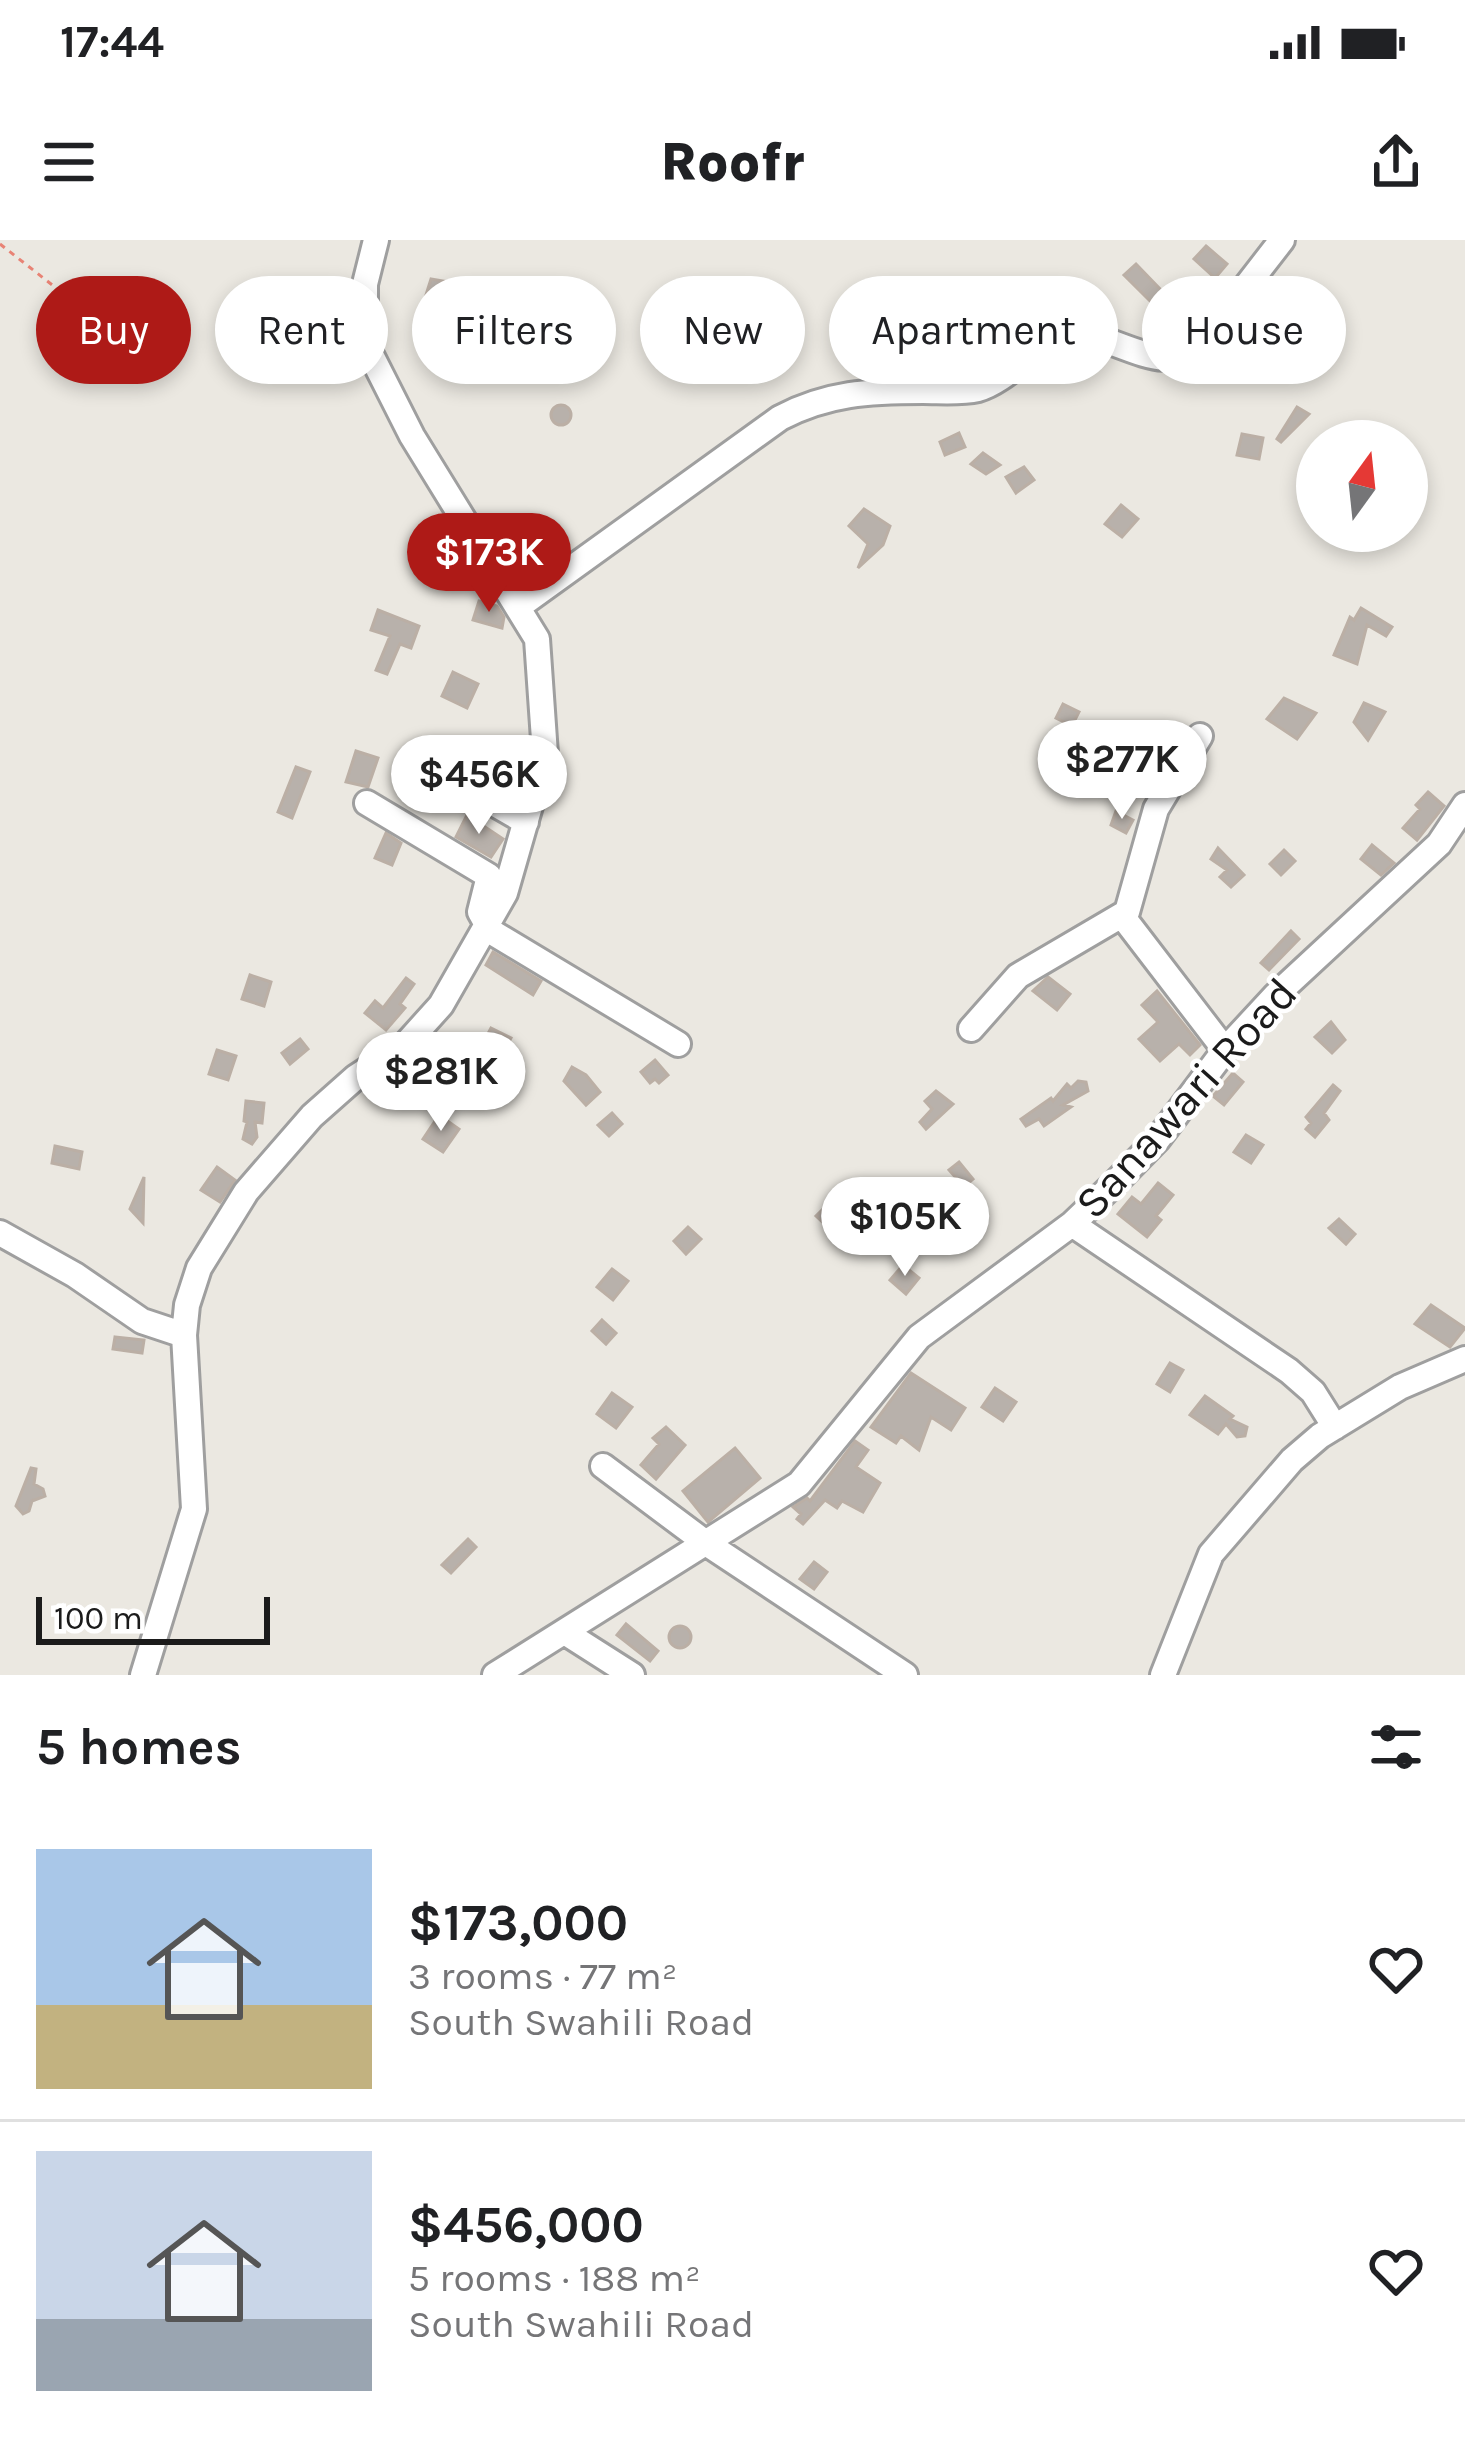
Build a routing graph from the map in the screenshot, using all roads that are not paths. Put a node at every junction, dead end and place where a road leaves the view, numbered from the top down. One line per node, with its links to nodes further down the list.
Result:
1 (376, 240): 3 (street)
2 (1282, 240): 3 (street)
3 (518, 607): 8 (street)
4 (1200, 736): 9 (street)
5 (422, 762): 8 (street)
6 (367, 802): 10 (street)
7 (1465, 805): 13 (street, Sanawari Road)
8 (526, 822): 10 (street)
9 (1123, 917): 11 (street); 13 (street)
10 (486, 925): 12 (street); 16 (street)
11 (971, 1029)
12 (678, 1044)
13 (1225, 1050): 14 (street, Sanawari Road)
14 (1072, 1224): 18 (street); 20 (street, Sanawari Road)
15 (0, 1234): 16 (street)
16 (184, 1335): 22 (street)
17 (1465, 1359): 18 (street)
18 (1335, 1427): 26 (street)
19 (603, 1466): 20 (street)
20 (706, 1543): 21 (street, Sanawari Road); 25 (street)
21 (566, 1633): 23 (street, Sanawari Road); 24 (street)
22 (143, 1675)
23 (495, 1675)
24 (632, 1675)
25 (904, 1675)
26 (1162, 1675)

